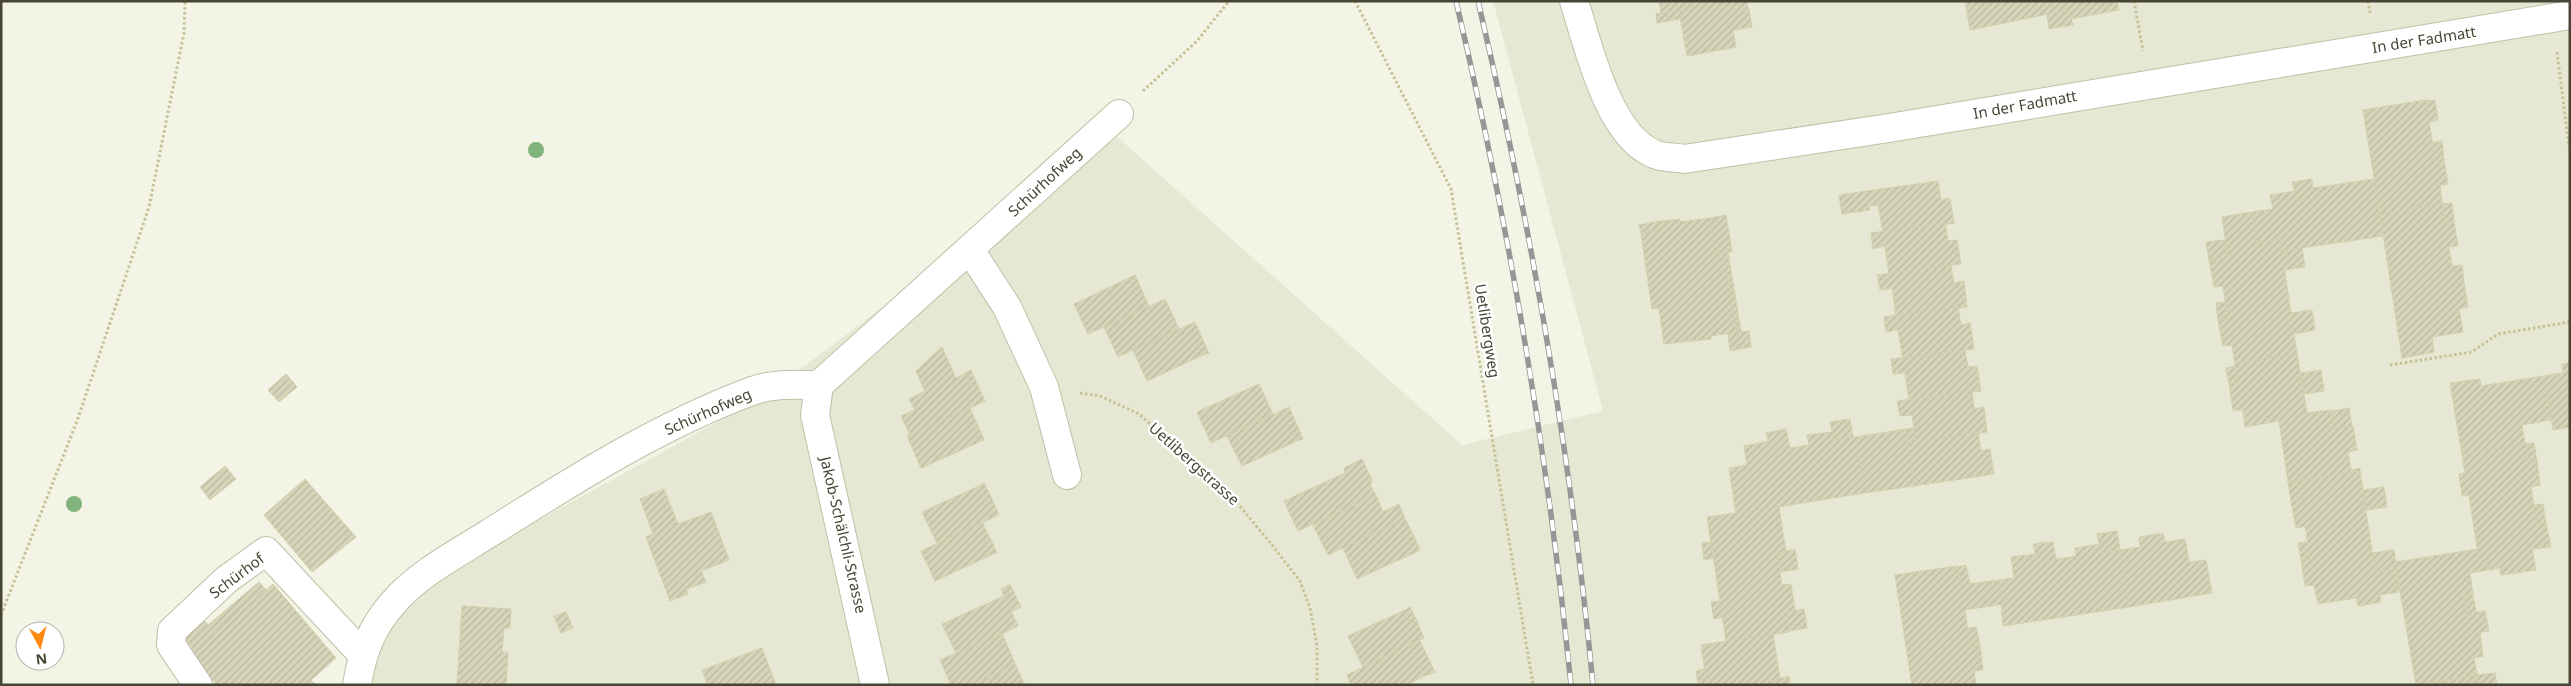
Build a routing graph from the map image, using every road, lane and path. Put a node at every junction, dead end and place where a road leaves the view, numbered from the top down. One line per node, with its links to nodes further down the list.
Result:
1 (185, 1): 16 (path)
2 (1229, 1): 8 (path)
3 (1355, 1): 22 (path, Uetlibergweg)
4 (1574, 1): 7 (street, In der Fadmatt)
5 (2134, 1): 7 (path)
6 (2561, 17): 7 (street, In der Fadmatt); 9 (path)
7 (2150, 84)
8 (1119, 114): 10 (street, Schürhofweg)
9 (2570, 154)
10 (970, 250): 13 (street, Schürhofweg); 14 (street)
11 (2570, 322): 12 (path)
12 (2390, 365)
13 (819, 385): 17 (street, Schürhofweg); 20 (street, Jakob-Schälchli-Strasse)
14 (1044, 386): 15 (street); 21 (path, Uetlibergstrasse)
15 (1067, 475)
16 (1, 615)
17 (362, 654): 18 (street, Schürhof); 19 (street, Schürhofweg)
18 (198, 685)
19 (357, 685)
20 (876, 685)
21 (1317, 685)
22 (1533, 685)

